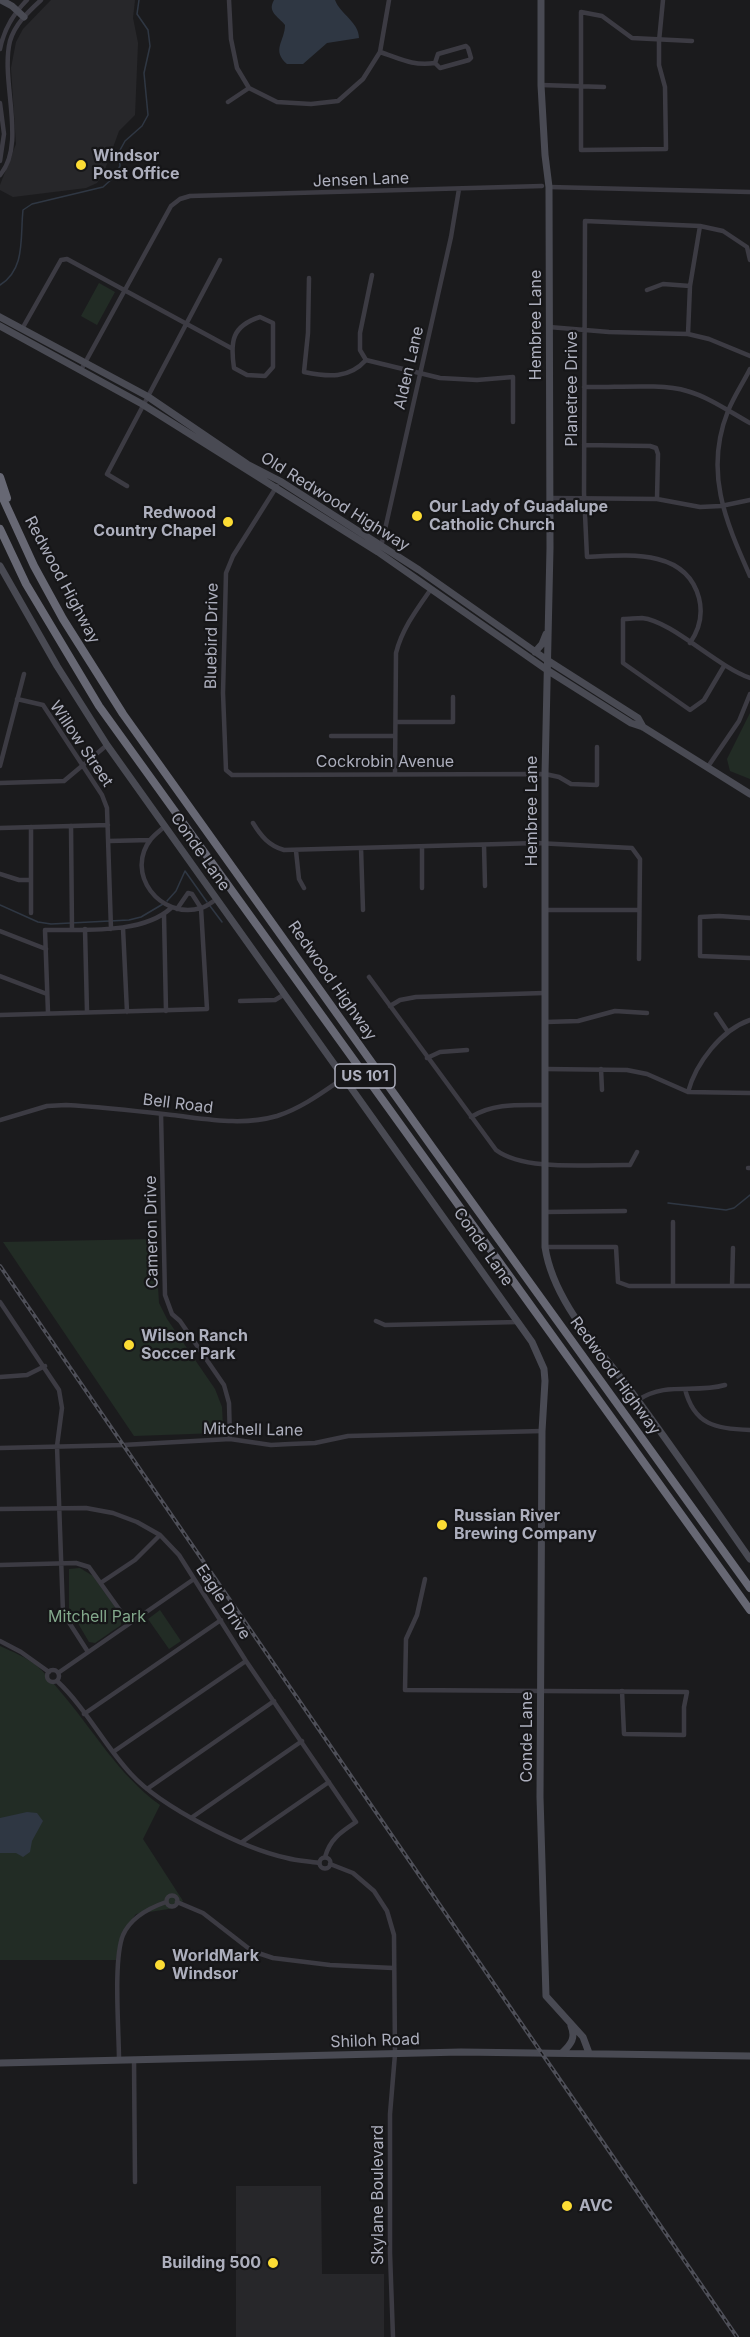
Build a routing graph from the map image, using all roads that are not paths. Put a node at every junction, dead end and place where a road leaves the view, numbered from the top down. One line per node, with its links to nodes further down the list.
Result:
1 (1, 0): 8 (street)
2 (27, 0): 8 (street)
3 (40, 0): 9 (street)
4 (230, 0): 18 (street)
5 (389, 0): 13 (street)
6 (541, 0): 15 (street, Hembree Lane)
7 (663, 0): 10 (street)
8 (17, 11): 9 (street); 12 (street)
9 (24, 17): 22 (street)
10 (659, 41): 11 (street); 16 (street); 16 (street)
11 (692, 41)
12 (0, 49)
13 (380, 52): 14 (street); 18 (street)
14 (435, 63): 14 (street)
15 (541, 85): 16 (street); 23 (street, Hembree Lane)
16 (580, 86): 17 (street)
17 (604, 87)
18 (249, 88): 19 (street)
19 (228, 102)
20 (0, 103): 21 (street)
21 (0, 160)
22 (0, 175)
23 (546, 187): 24 (street, Jensen Lane); 25 (street, Jensen Lane); 38 (street, Hembree Lane)
24 (459, 189): 33 (street, Jensen Lane); 47 (street, Alden Lane)
25 (750, 192)
26 (700, 226): 27 (street); 32 (street); 40 (street, Planetree Drive)
27 (748, 246): 29 (street)
28 (220, 260): 36 (street)
29 (750, 260)
30 (372, 275): 44 (street)
31 (309, 278): 44 (street)
32 (690, 286): 34 (street); 41 (street)
33 (124, 290): 36 (street); 39 (street); 45 (street)
34 (647, 290)
35 (0, 317): 39 (street, Old Redwood Highway)
36 (186, 323): 42 (street); 49 (street)
37 (0, 326): 45 (street, Old Redwood Highway)
38 (549, 327): 40 (street); 59 (street, Hembree Lane)
39 (22, 329): 45 (street, Old Redwood Highway)
40 (584, 330): 41 (street); 48 (street, Planetree Drive)
41 (688, 334): 43 (street)
42 (231, 348): 42 (street)
43 (750, 356)
44 (366, 360): 47 (street)
45 (83, 366): 49 (street, Old Redwood Highway); 50 (street, Old Redwood Highway)
46 (750, 369): 51 (street)
47 (420, 373): 52 (street); 66 (street, Alden Lane)
48 (584, 387): 51 (street); 54 (street, Planetree Drive)
49 (147, 396): 50 (street); 56 (street, Old Redwood Highway)
50 (142, 404): 56 (street, Old Redwood Highway); 57 (street)
51 (728, 410): 53 (street); 63 (street)
52 (513, 422)
53 (750, 423)
54 (584, 445): 60 (street, Planetree Drive); 61 (street)
55 (0, 477): 67 (highway)
56 (278, 484): 66 (street, Old Redwood Highway); 93 (street, Bluebird Drive)
57 (127, 486)
58 (0, 492): 67 (highway, Redwood Highway / US 101)
59 (550, 498): 60 (street); 73 (street, Hembree Lane)
60 (584, 499): 61 (street); 74 (street, Planetree Drive)
61 (657, 499): 63 (street)
62 (750, 500): 63 (street)
63 (721, 506): 70 (street)
64 (0, 529): 68 (highway, Redwood Highway / US 101)
65 (0, 534): 68 (highway)
66 (380, 549): 71 (street, Old Redwood Highway); 72 (street, Old Redwood Highway)
67 (27, 552): 193 (highway, Redwood Highway / US 101)
68 (14, 560): 194 (highway, Redwood Highway / US 101)
69 (0, 566): 88 (street, Conde Lane)
70 (750, 576)
71 (436, 582): 72 (street); 75 (street, Old Redwood Highway)
72 (431, 589): 78 (street, Old Redwood Highway); 84 (street)
73 (548, 629): 75 (street); 76 (street, Hembree Lane)
74 (690, 643): 77 (street); 77 (street)
75 (535, 652): 76 (street, Old Redwood Highway)
76 (548, 660): 78 (street, Hembree Lane); 85 (street, Old Redwood Highway)
77 (724, 666): 80 (street)
78 (548, 670): 85 (street, Old Redwood Highway); 95 (street, Hembree Lane)
79 (24, 674): 83 (street)
80 (750, 678)
81 (750, 694): 92 (street)
82 (453, 697): 84 (street)
83 (17, 699): 90 (street); 91 (street, Willow Street)
84 (396, 722): 87 (street)
85 (643, 727): 92 (street, Old Redwood Highway)
86 (331, 736): 87 (street)
87 (396, 736): 94 (street)
88 (107, 746): 91 (street); 101 (street, Conde Lane)
89 (597, 747): 95 (street, Cockrobin Avenue)
90 (0, 766)
91 (82, 766): 96 (street); 99 (street, Willow Street)
92 (707, 768): 97 (street, Old Redwood Highway)
93 (226, 770): 94 (street, Cockrobin Avenue)
94 (395, 774): 95 (street, Cockrobin Avenue)
95 (545, 774): 106 (street, Hembree Lane)
96 (0, 783)
97 (750, 794)
98 (253, 823): 110 (street)
99 (108, 825): 100 (street); 105 (street, Willow Street)
100 (71, 826): 102 (street); 125 (street)
101 (165, 826): 104 (street); 116 (street, Conde Lane)
102 (31, 827): 103 (street); 112 (street)
103 (0, 828)
104 (150, 840): 105 (street); 117 (street)
105 (109, 841): 124 (street, Willow Street)
106 (545, 843): 107 (street); 119 (street, Hembree Lane); 120 (street)
107 (484, 845): 108 (street); 113 (street)
108 (422, 847): 109 (street); 115 (street)
109 (361, 848): 110 (street); 118 (street)
110 (296, 851): 114 (street)
111 (0, 874): 112 (street)
112 (30, 880): 121 (street)
113 (484, 886)
114 (304, 888)
115 (422, 888)
116 (209, 904): 117 (street); 117 (street); 136 (street, Conde Lane); 139 (street)
117 (171, 908): 122 (street)
118 (363, 910)
119 (546, 910): 120 (street); 134 (street, Hembree Lane)
120 (639, 910): 131 (street)
121 (31, 913)
122 (164, 915): 126 (street); 139 (street)
123 (750, 918): 130 (street)
124 (111, 927): 126 (street); 127 (street)
125 (72, 928): 127 (street); 129 (street)
126 (123, 928): 141 (street)
127 (85, 929): 140 (street)
128 (0, 931): 129 (street)
129 (46, 950): 135 (street)
130 (750, 957)
131 (639, 958)
132 (0, 976): 135 (street)
133 (369, 977): 138 (street)
134 (544, 993): 138 (street); 147 (street, Hembree Lane)
135 (47, 994): 142 (street)
136 (285, 994): 137 (street); 153 (street, Conde Lane)
137 (240, 1001)
138 (390, 1006): 150 (street)
139 (166, 1011): 141 (street)
140 (87, 1012): 141 (street); 142 (street)
141 (127, 1012)
142 (48, 1013): 145 (street)
143 (647, 1014): 147 (street)
144 (716, 1014): 148 (street)
145 (0, 1015)
146 (750, 1020): 148 (street)
147 (546, 1022): 151 (street, Hembree Lane)
148 (728, 1032): 155 (street)
149 (467, 1050): 150 (street)
150 (427, 1058): 159 (street)
151 (545, 1069): 152 (street); 157 (street, Hembree Lane)
152 (602, 1069): 154 (street); 155 (street)
153 (345, 1077): 158 (street, Bell Road); 173 (street, Conde Lane)
154 (602, 1090)
155 (688, 1092): 156 (street)
156 (750, 1093)
157 (544, 1105): 159 (street); 162 (street, Hembree Lane)
158 (161, 1114): 160 (street, Bell Road); 181 (street, Cameron Drive)
159 (471, 1117): 162 (street)
160 (0, 1120)
161 (637, 1152): 162 (street)
162 (544, 1164): 164 (street, Hembree Lane)
163 (626, 1211): 164 (street)
164 (545, 1212): 166 (street, Hembree Lane)
165 (673, 1222): 170 (street)
166 (545, 1247): 170 (street); 178 (street, Hembree Lane)
167 (733, 1248): 168 (street)
168 (732, 1286): 169 (street); 170 (street)
169 (750, 1286)
170 (673, 1287)
171 (0, 1302): 174 (street)
172 (375, 1321): 173 (street)
173 (519, 1322): 180 (street, Conde Lane)
174 (45, 1366): 175 (street); 182 (street)
175 (0, 1377)
176 (725, 1384): 177 (street)
177 (685, 1389): 178 (street); 179 (street)
178 (638, 1400): 187 (street, Hembree Lane)
179 (750, 1430)
180 (542, 1431): 181 (street, Mitchell Lane); 203 (street, Conde Lane)
181 (230, 1439): 182 (street, Mitchell Lane)
182 (57, 1446): 183 (street, Mitchell Lane); 184 (street)
183 (0, 1448)
184 (60, 1507): 185 (street, Eagle Drive); 186 (street, Eagle Drive); 188 (street)
185 (0, 1509)
186 (160, 1535): 190 (street, Eagle Drive); 192 (street)
187 (750, 1558)
188 (61, 1563): 189 (street); 192 (street); 198 (street)
189 (0, 1565)
190 (194, 1579): 195 (street, Eagle Drive); 196 (street)
191 (425, 1580): 203 (street)
192 (102, 1582): 196 (street)
193 (750, 1588)
194 (750, 1610)
195 (221, 1620): 199 (street, Eagle Drive); 206 (street)
196 (129, 1623): 198 (street)
197 (0, 1641): 200 (street)
198 (88, 1652): 201 (street)
199 (246, 1661): 205 (street, Eagle Drive); 208 (street)
200 (49, 1672): 201 (street); 202 (street)
201 (58, 1673): 202 (street)
202 (57, 1681): 206 (street)
203 (541, 1691): 204 (street); 217 (street, Conde Lane)
204 (622, 1691): 204 (street)
205 (274, 1701): 207 (street, Eagle Drive); 210 (street)
206 (84, 1714): 208 (street)
207 (302, 1742): 209 (street, Eagle Drive); 211 (street)
208 (114, 1752): 210 (street)
209 (329, 1782): 212 (street); 213 (street, Eagle Drive)
210 (147, 1789): 211 (street)
211 (191, 1818): 212 (street)
212 (242, 1842): 214 (street)
213 (325, 1857): 214 (street); 215 (street)
214 (319, 1863): 215 (street)
215 (330, 1864): 216 (street, Skylane Boulevard)
216 (393, 1968): 220 (street, Skylane Boulevard); 223 (street)
217 (570, 2024): 218 (street); 219 (street, Conde Lane)
218 (562, 2052): 219 (street, Shiloh Road); 220 (street, Shiloh Road)
219 (589, 2053): 221 (street, Shiloh Road)
220 (396, 2054): 222 (street, Shiloh Road); 226 (street, Skylane Boulevard)
221 (750, 2056)
222 (134, 2059): 223 (street, Shiloh Road); 225 (street)
223 (119, 2060): 224 (street, Shiloh Road)
224 (0, 2063)
225 (135, 2182)
226 (393, 2337)

